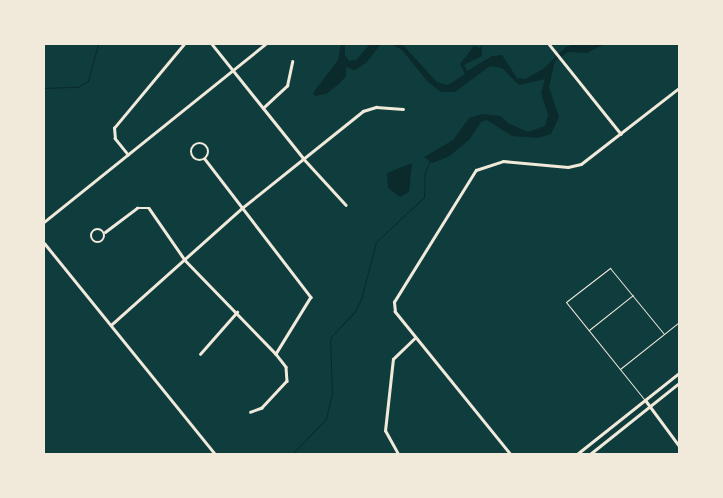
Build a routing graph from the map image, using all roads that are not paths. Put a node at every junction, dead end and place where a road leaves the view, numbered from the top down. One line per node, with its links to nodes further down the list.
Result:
1 (184, 44): 11 (street)
2 (212, 44): 6 (street)
3 (266, 44): 6 (street)
4 (549, 44): 10 (street)
5 (292, 62): 8 (street)
6 (233, 71): 8 (street); 11 (street)
7 (679, 88): 10 (street)
8 (263, 108): 13 (street)
9 (403, 109): 13 (street)
10 (621, 134): 26 (street)
11 (128, 155): 16 (street)
12 (205, 159): 12 (street); 15 (street)
13 (304, 160): 14 (street); 15 (street)
14 (346, 205)
15 (242, 208): 19 (street); 28 (street)
16 (44, 222)
17 (104, 232): 17 (street); 19 (street)
18 (44, 243): 23 (street)
19 (185, 260): 21 (street); 23 (street)
20 (633, 295): 24 (lane); 24 (lane); 25 (lane)
21 (237, 312): 27 (street); 28 (street)
22 (679, 322): 25 (lane)
23 (110, 325): 36 (street)
24 (589, 330): 29 (lane)
25 (664, 334): 29 (lane)
26 (415, 338): 37 (street); 38 (street)
27 (200, 354)
28 (276, 354): 34 (street)
29 (620, 370): 32 (lane)
30 (679, 373): 32 (street)
31 (679, 383): 33 (street)
32 (645, 400): 33 (street); 39 (street)
33 (650, 407): 35 (street); 40 (street)
34 (251, 412)
35 (679, 446)
36 (215, 454)
37 (398, 454)
38 (510, 454)
39 (577, 454)
40 (590, 454)

